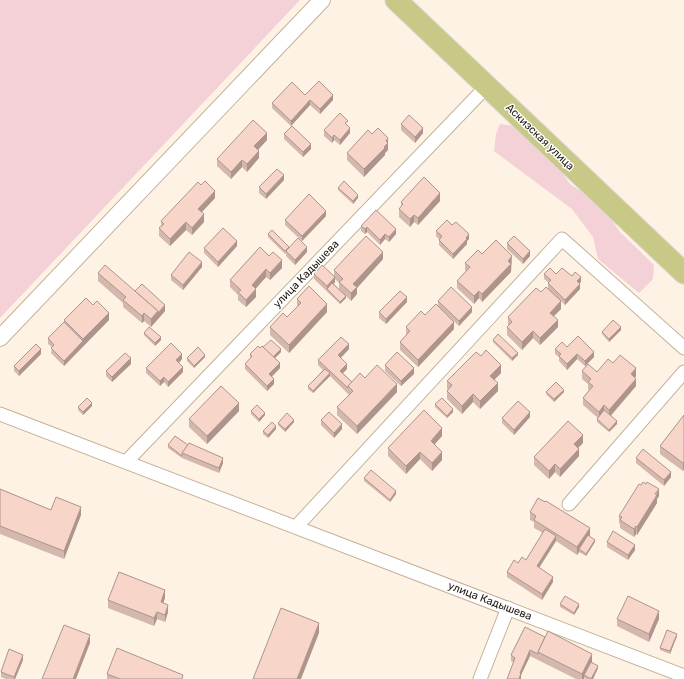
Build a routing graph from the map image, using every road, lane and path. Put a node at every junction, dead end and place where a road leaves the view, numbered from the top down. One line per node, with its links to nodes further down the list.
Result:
1 (322, 0): 5 (street)
2 (396, 0): 3 (main road, Аскизская улица)
3 (486, 86): 4 (main road, Аскизская улица); 9 (street, улица Кадышева)
4 (684, 273)
5 (0, 338)
6 (684, 348): 11 (street)
7 (684, 372): 10 (street)
8 (0, 414): 9 (street, улица Кадышева)
9 (126, 462): 11 (street, улица Кадышева)
10 (569, 504)
11 (296, 527): 12 (street, улица Кадышева)
12 (508, 608): 13 (street, улица Кадышева); 14 (street)
13 (684, 676)
14 (480, 679)

